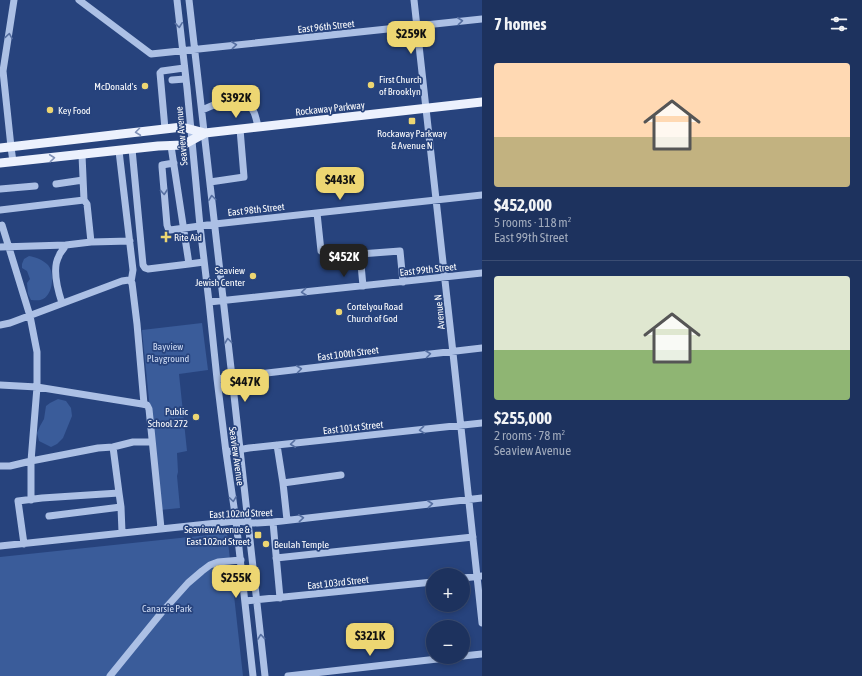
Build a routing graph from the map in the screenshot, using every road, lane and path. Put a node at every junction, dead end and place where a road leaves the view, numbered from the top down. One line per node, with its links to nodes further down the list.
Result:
1 (14, 0): 11 (street, one-way to 1)
2 (79, 0): 9 (street, East 96th Street)
3 (177, 0): 9 (street, Seaview Avenue, one-way to 9)
4 (189, 0): 8 (street, Seaview Avenue)
5 (414, 0): 7 (street, Avenue N)
6 (482, 19): 7 (street, East 96th Street, one-way to 6)
7 (417, 26): 8 (street, East 96th Street, one-way to 7); 15 (street, Avenue N)
8 (195, 49): 9 (street, East 96th Street); 16 (street, Seaview Avenue)
9 (182, 51): 10 (street, Seaview Avenue)
10 (184, 68): 12 (street, Seaview Avenue); 18 (street)
11 (2, 72): 24 (street)
12 (185, 79): 13 (street); 19 (street, Seaview Avenue)
13 (172, 80)
14 (482, 102): 15 (main road, Rockaway Parkway)
15 (426, 108): 17 (main road, Rockaway Parkway); 39 (street, Avenue N)
16 (202, 110): 17 (street); 21 (street, Seaview Avenue)
17 (258, 127): 20 (main road, Rockaway Parkway)
18 (165, 129): 19 (main road, Rockaway Parkway); 24 (main road, Rockaway Parkway, one-way to 24)
19 (191, 129): 21 (main road, Rockaway Parkway); 22 (street, Seaview Avenue)
20 (240, 129): 21 (main road, Rockaway Parkway); 33 (street)
21 (204, 133): 22 (main road, Rockaway Parkway); 33 (street, Seaview Avenue)
22 (191, 140): 23 (main road, Rockaway Parkway); 44 (street, Seaview Avenue)
23 (171, 146): 26 (main road, Rockaway Parkway); 31 (street)
24 (11, 147): 25 (main road, Rockaway Parkway); 29 (street)
25 (0, 148)
26 (132, 149): 27 (main road, Rockaway Parkway); 53 (street)
27 (119, 151): 28 (main road, Rockaway Parkway); 46 (street)
28 (82, 155): 29 (main road, Rockaway Parkway, one-way to 28); 32 (street)
29 (13, 162): 30 (main road, Rockaway Parkway)
30 (0, 163)
31 (174, 163): 45 (street); 45 (street, one-way to 45)
32 (83, 180): 34 (street); 38 (street)
33 (210, 182): 42 (street, Seaview Avenue, one-way to 33)
34 (56, 184)
35 (35, 186): 36 (street)
36 (0, 189)
37 (482, 195): 39 (street, East 98th Street)
38 (84, 200): 40 (street); 47 (street)
39 (436, 200): 41 (street, East 98th Street); 55 (street, Avenue N)
40 (0, 210)
41 (317, 213): 42 (street, East 98th Street); 51 (street)
42 (215, 224): 44 (street, East 98th Street); 59 (street, Seaview Avenue)
43 (2, 225): 50 (street)
44 (200, 226): 45 (street, East 98th Street); 52 (street, Seaview Avenue)
45 (183, 229): 53 (street)
46 (130, 241): 47 (street); 56 (street)
47 (91, 242): 48 (street)
48 (66, 245): 50 (street); 61 (street)
49 (0, 247): 50 (street)
50 (8, 247): 62 (street)
51 (321, 251)
52 (204, 262): 53 (street); 60 (street, Seaview Avenue)
53 (189, 264)
54 (482, 273): 55 (street, East 99th Street)
55 (445, 277): 57 (street, East 99th Street); 65 (street, Avenue N)
56 (131, 282): 61 (street); 70 (street)
57 (403, 282): 58 (street, East 99th Street); 58 (street)
58 (363, 286): 59 (street, East 99th Street, one-way to 59)
59 (224, 300): 60 (street, East 99th Street); 66 (street, Seaview Avenue, one-way to 59)
60 (209, 302): 67 (street, Seaview Avenue)
61 (62, 303): 62 (street)
62 (30, 316): 63 (street); 69 (street)
63 (0, 325)
64 (482, 348): 65 (street, East 100th Street)
65 (453, 351): 66 (street, East 100th Street, one-way to 65); 72 (street, Avenue N)
66 (232, 377): 67 (street, East 100th Street); 76 (street, Seaview Avenue)
67 (217, 379): 77 (street, Seaview Avenue)
68 (0, 385): 69 (street)
69 (37, 387): 70 (street); 78 (street)
70 (144, 404): 73 (street)
71 (482, 423): 72 (street, East 101st Street)
72 (461, 425): 74 (street, East 101st Street, one-way to 74); 85 (street, Avenue N)
73 (152, 442): 75 (street); 92 (street)
74 (277, 445): 76 (street, East 101st Street); 81 (street)
75 (112, 447): 78 (street); 82 (street)
76 (240, 449): 77 (street, East 101st Street); 90 (street, Seaview Avenue)
77 (226, 452): 89 (street, Seaview Avenue, one-way to 89)
78 (31, 461): 79 (street); 84 (street)
79 (0, 466)
80 (341, 475): 81 (street)
81 (283, 483): 88 (street)
82 (119, 493): 84 (street); 86 (street)
83 (482, 498): 85 (street, East 102nd Street)
84 (31, 500): 95 (street)
85 (469, 500): 88 (street, East 102nd Street, one-way to 85); 94 (street, Avenue N)
86 (121, 507): 87 (street); 93 (street)
87 (49, 516)
88 (287, 520): 91 (street, East 102nd Street)
89 (236, 521): 90 (street, East 102nd Street); 92 (street, East 102nd Street); 98 (street, Seaview Avenue)
90 (248, 522): 91 (street, East 102nd Street); 102 (street, Seaview Avenue)
91 (273, 522): 97 (street)
92 (161, 528): 93 (street, East 102nd Street)
93 (122, 532): 95 (street, East 102nd Street)
94 (472, 537): 97 (street); 99 (street, Avenue N)
95 (24, 544): 96 (street, East 102nd Street)
96 (0, 546)
97 (276, 558): 101 (street)
98 (240, 560): 103 (street, Seaview Avenue); 108 (street)
99 (479, 577): 104 (street, Avenue N)
100 (426, 583): 101 (street, East 103rd Street)
101 (280, 598): 102 (street, East 103rd Street)
102 (257, 600): 103 (street, East 103rd Street); 110 (street, Seaview Avenue, one-way to 102)
103 (245, 601): 109 (street, Seaview Avenue)
104 (482, 623)
105 (482, 654): 106 (street)
106 (470, 655)
107 (426, 660): 111 (street)
108 (110, 676)
109 (253, 676)
110 (265, 676)
111 (288, 676)

